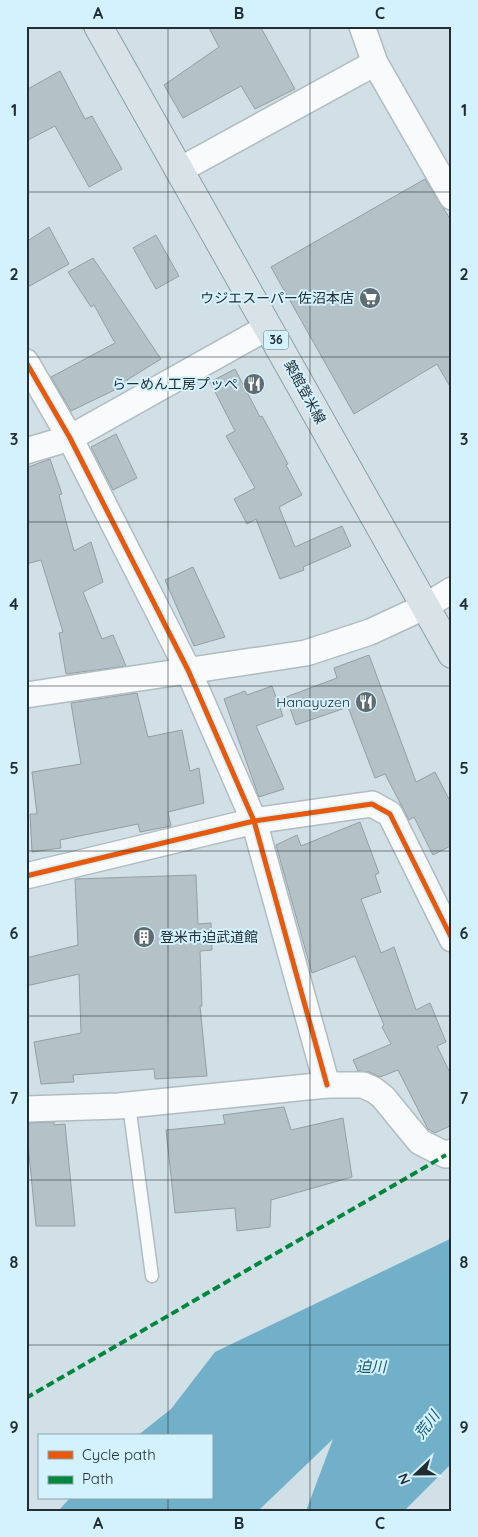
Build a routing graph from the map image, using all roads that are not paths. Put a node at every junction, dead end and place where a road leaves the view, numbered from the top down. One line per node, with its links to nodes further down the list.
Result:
1 (98, 26): 4 (main road, 築館登米線 / 36)
2 (362, 26): 3 (street)
3 (375, 63): 4 (street); 5 (street)
4 (178, 171): 6 (main road, 築館登米線 / 36)
5 (452, 197)
6 (268, 327): 8 (street); 11 (main road, 築館登米線 / 36)
7 (26, 362): 8 (street)
8 (70, 438): 9 (street); 13 (street)
9 (26, 451)
10 (452, 590): 11 (street)
11 (426, 606): 12 (main road, 築館登米線 / 36); 13 (street)
12 (452, 654)
13 (188, 670): 14 (street); 15 (street)
14 (26, 695)
15 (254, 821): 16 (street); 17 (street); 18 (street)
16 (26, 876)
17 (452, 939)
18 (327, 1085): 19 (street); 21 (street)
19 (129, 1104): 20 (street); 22 (lane)
20 (26, 1109)
21 (452, 1152)
22 (152, 1276)

